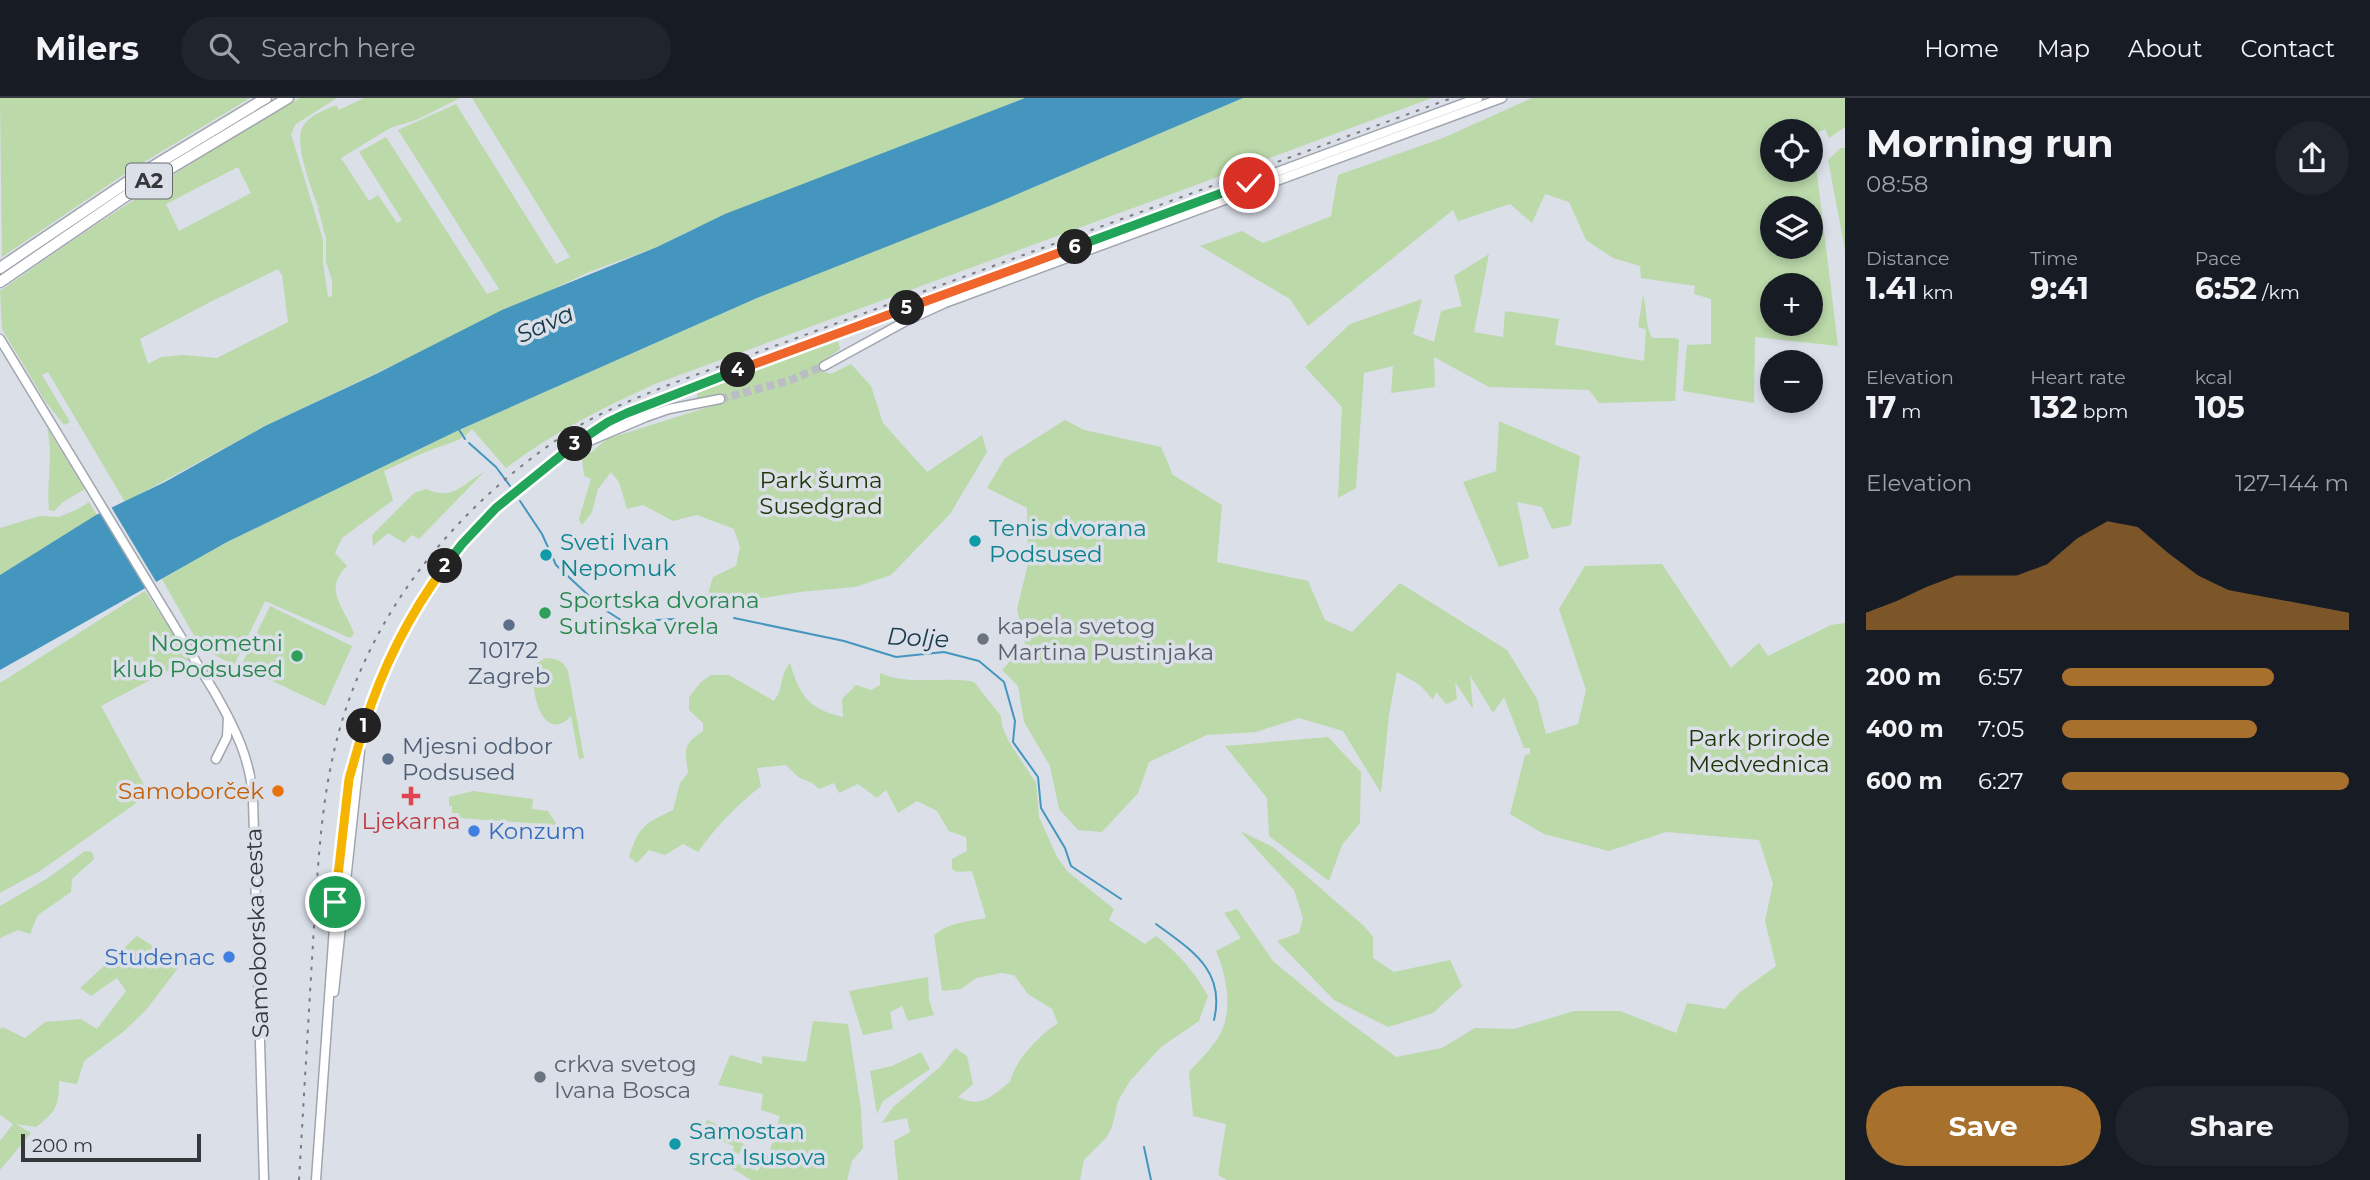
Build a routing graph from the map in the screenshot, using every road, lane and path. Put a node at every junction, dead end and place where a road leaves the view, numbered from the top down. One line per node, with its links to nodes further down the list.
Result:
1 (266, 98): 5 (highway, A2)
2 (288, 98): 6 (highway, A2)
3 (1478, 98): 10 (main road)
4 (1502, 98): 8 (main road)
5 (4, 265)
6 (0, 282)
7 (0, 339): 11 (main road, Samoborska cesta)
8 (824, 366)
9 (720, 399): 10 (main road)
10 (570, 449): 14 (main road)
11 (228, 714): 12 (main road); 13 (main road, Samoborska cesta)
12 (216, 759)
13 (264, 1180)
14 (317, 1180)

